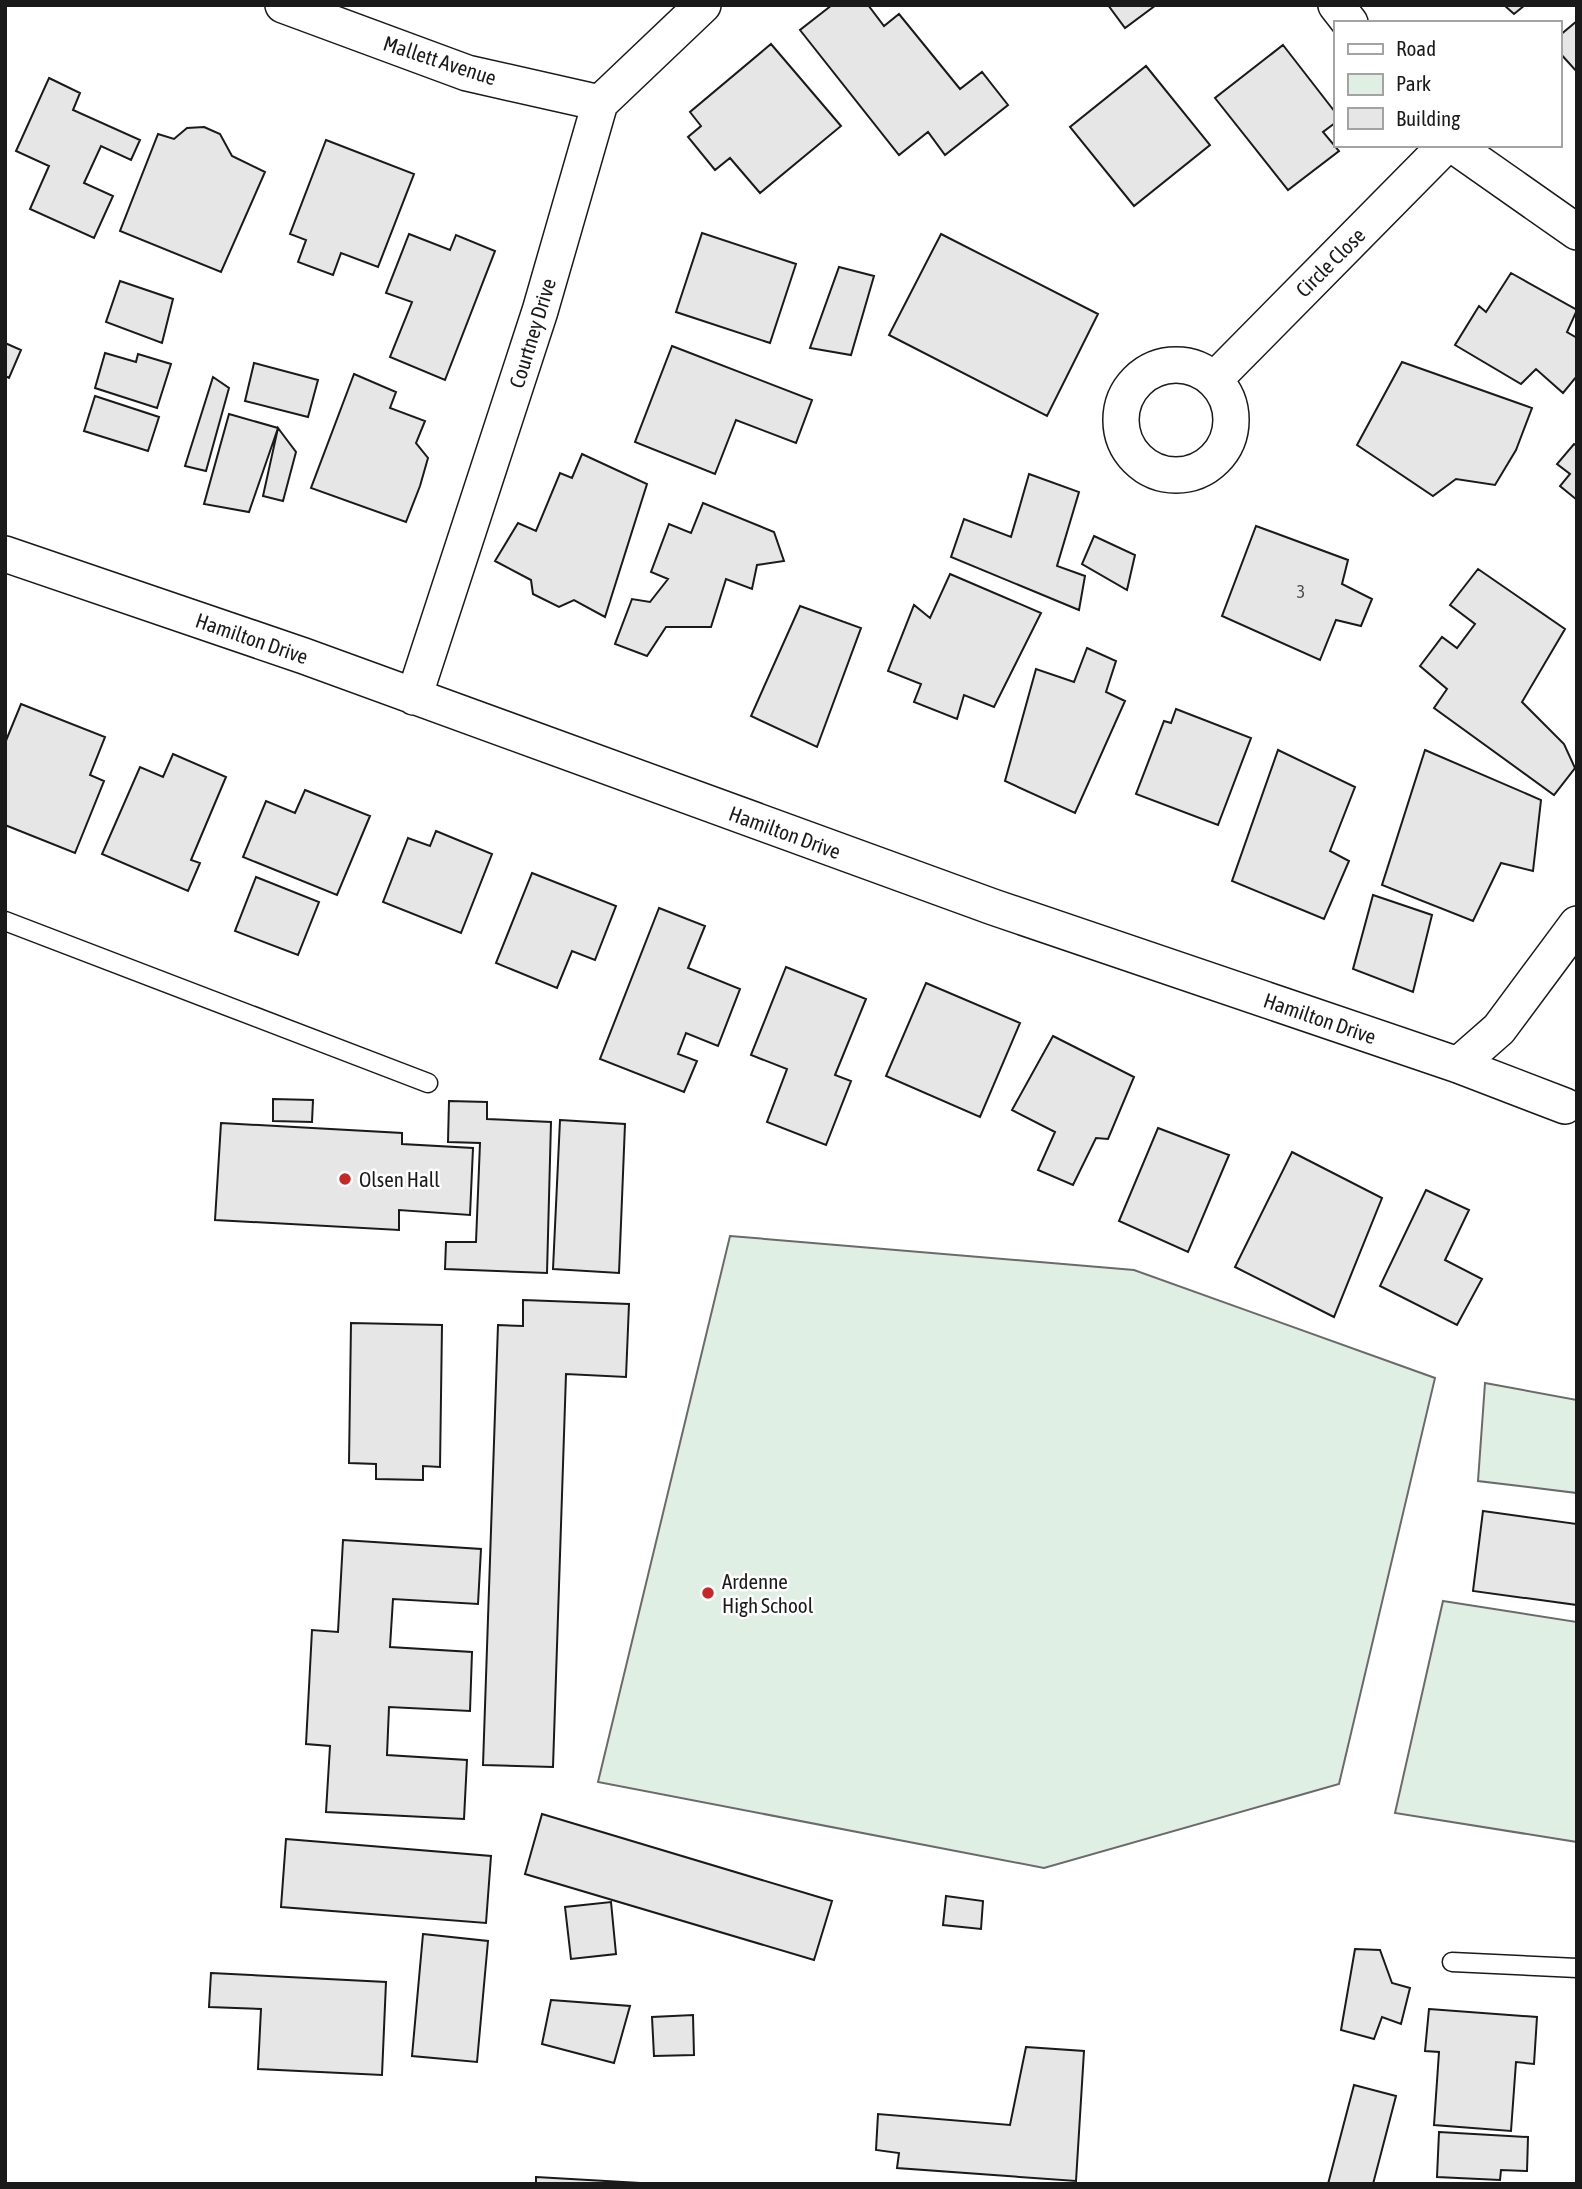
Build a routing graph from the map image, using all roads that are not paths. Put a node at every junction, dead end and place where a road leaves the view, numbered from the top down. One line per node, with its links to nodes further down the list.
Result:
1 (283, 5): 5 (street, Mallett Avenue)
2 (703, 5): 5 (street)
3 (1336, 5): 4 (street)
4 (1348, 21)
5 (600, 103): 11 (street, Courtney Drive)
6 (1444, 147): 9 (street, Circle Close)
7 (1456, 147): 8 (street)
8 (1577, 232)
9 (1214, 380)
10 (5, 554): 11 (street, Hamilton Drive)
11 (414, 697): 14 (street, Hamilton Drive)
12 (5, 921): 15 (lane)
13 (1577, 924): 14 (street)
14 (1458, 1065): 16 (street, Hamilton Drive)
15 (428, 1083)
16 (1565, 1106)
17 (1452, 1962): 18 (lane)
18 (1577, 1968)

